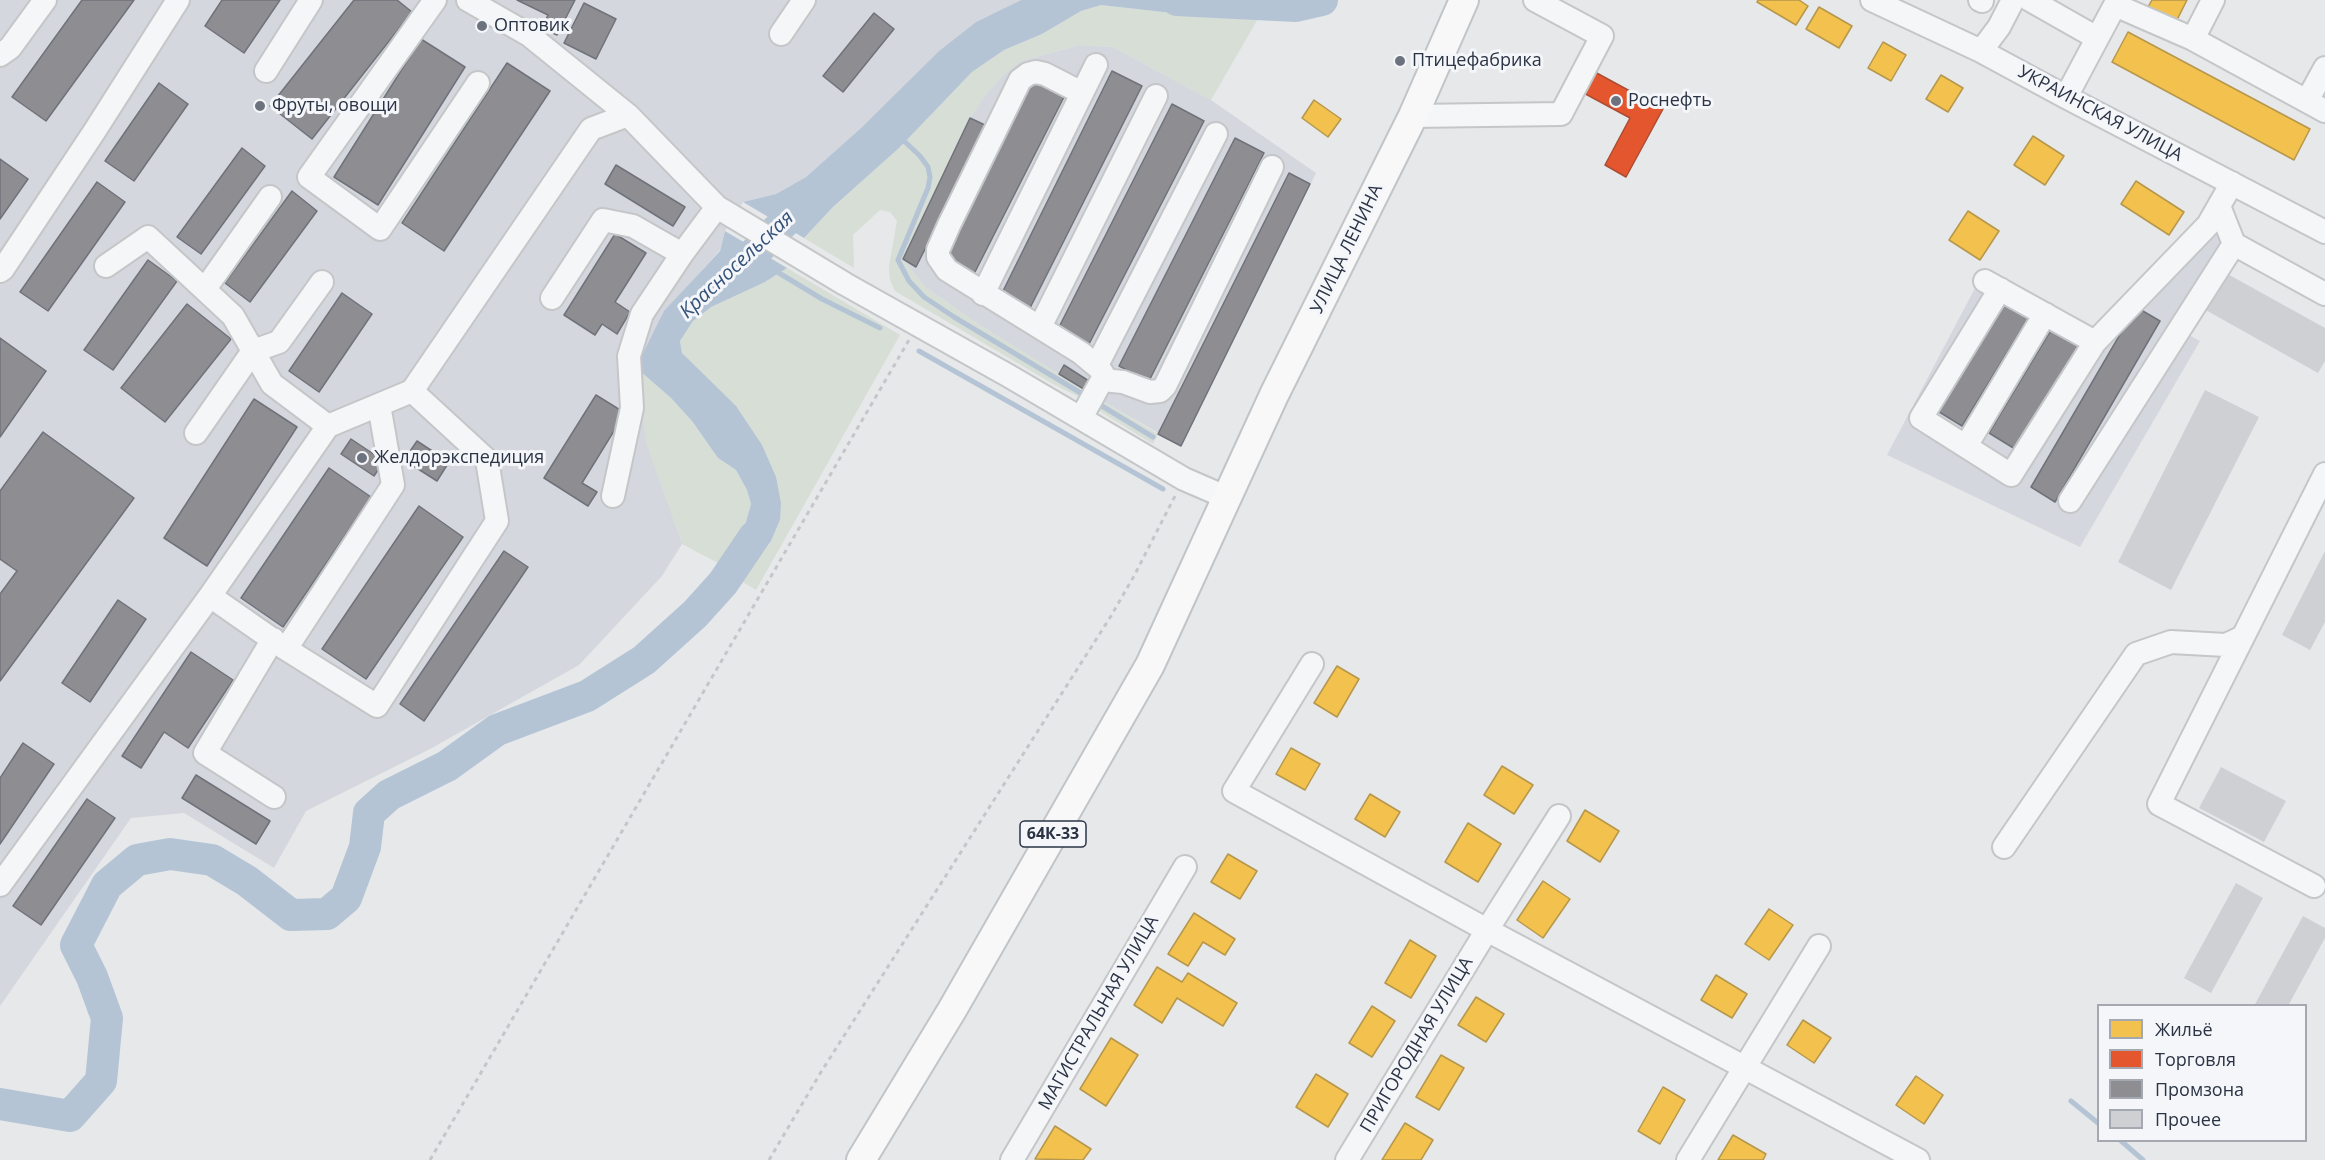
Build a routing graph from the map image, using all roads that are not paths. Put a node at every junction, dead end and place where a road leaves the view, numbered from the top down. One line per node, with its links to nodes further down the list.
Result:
1 (45, 0): 17 (street)
2 (178, 0): 38 (street)
3 (311, 0): 20 (street)
4 (435, 0): 21 (street)
5 (468, 0): 26 (street)
6 (804, 0): 13 (street)
7 (1464, 0): 27 (main road, УЛИЦА ЛЕНИНА)
8 (1535, 0): 27 (street)
9 (1872, 0): 16 (street, УКРАИНСКАЯ УЛИЦА)
10 (2013, 0): 16 (street)
11 (2030, 0): 14 (street)
12 (2213, 0): 15 (street)
13 (781, 34)
14 (2097, 38): 15 (street); 24 (street)
15 (2193, 39): 25 (street)
16 (1982, 51): 24 (street, УКРАИНСКАЯ УЛИЦА)
17 (0, 55)
18 (1096, 65): 22 (street)
19 (2325, 68): 25 (street)
20 (267, 71)
21 (478, 82)
22 (1082, 93): 41 (street); 41 (street)
23 (1156, 96): 45 (street)
24 (2066, 98): 30 (street, УКРАИНСКАЯ УЛИЦА)
25 (2316, 105)
26 (628, 114): 33 (street); 49 (street)
27 (1413, 116): 57 (main road, УЛИЦА ЛЕНИНА)
28 (1216, 134): 48 (street)
29 (1272, 167): 48 (street)
30 (2232, 183): 32 (street); 34 (street, УКРАИНСКАЯ УЛИЦА)
31 (270, 197): 40 (street)
32 (2219, 206): 35 (street); 46 (street)
33 (726, 212): 36 (street); 51 (street)
34 (2325, 232)
35 (2234, 244): 42 (street); 58 (street)
36 (682, 254): 43 (street); 56 (street)
37 (106, 266): 40 (street)
38 (0, 271)
39 (322, 282): 47 (street)
40 (205, 290): 47 (street)
41 (982, 294): 45 (street)
42 (2325, 294)
43 (552, 298)
44 (2045, 315): 46 (street); 54 (street); 54 (street)
45 (1040, 327): 48 (street)
46 (2095, 342): 54 (street)
47 (253, 351): 52 (street); 53 (street)
48 (1100, 373): 51 (street)
49 (412, 391): 50 (street); 61 (street)
50 (379, 405): 52 (street); 61 (street)
51 (1081, 418): 57 (street)
52 (328, 426): 59 (street)
53 (196, 433)
54 (1966, 446)
55 (2324, 479): 60 (street)
56 (613, 496)
57 (1228, 498): 72 (main road, 64К-33)
58 (2070, 501)
59 (210, 596): 61 (street); 67 (street)
60 (2243, 637): 65 (street); 68 (street)
61 (280, 644): 63 (street)
62 (1312, 664): 69 (street)
63 (274, 797)
64 (1559, 816): 69 (street, ПРИГОРОДНАЯ УЛИЦА)
65 (2004, 846)
66 (1185, 867): 73 (street, МАГИСТРАЛЬНАЯ УЛИЦА)
67 (0, 885)
68 (2314, 886)
69 (1487, 930): 71 (street); 74 (street, ПРИГОРОДНАЯ УЛИЦА)
70 (1819, 946): 71 (street)
71 (1743, 1067): 75 (street); 76 (street)
72 (861, 1160)
73 (1012, 1160)
74 (1347, 1160)
75 (1688, 1160)
76 (1918, 1160)

